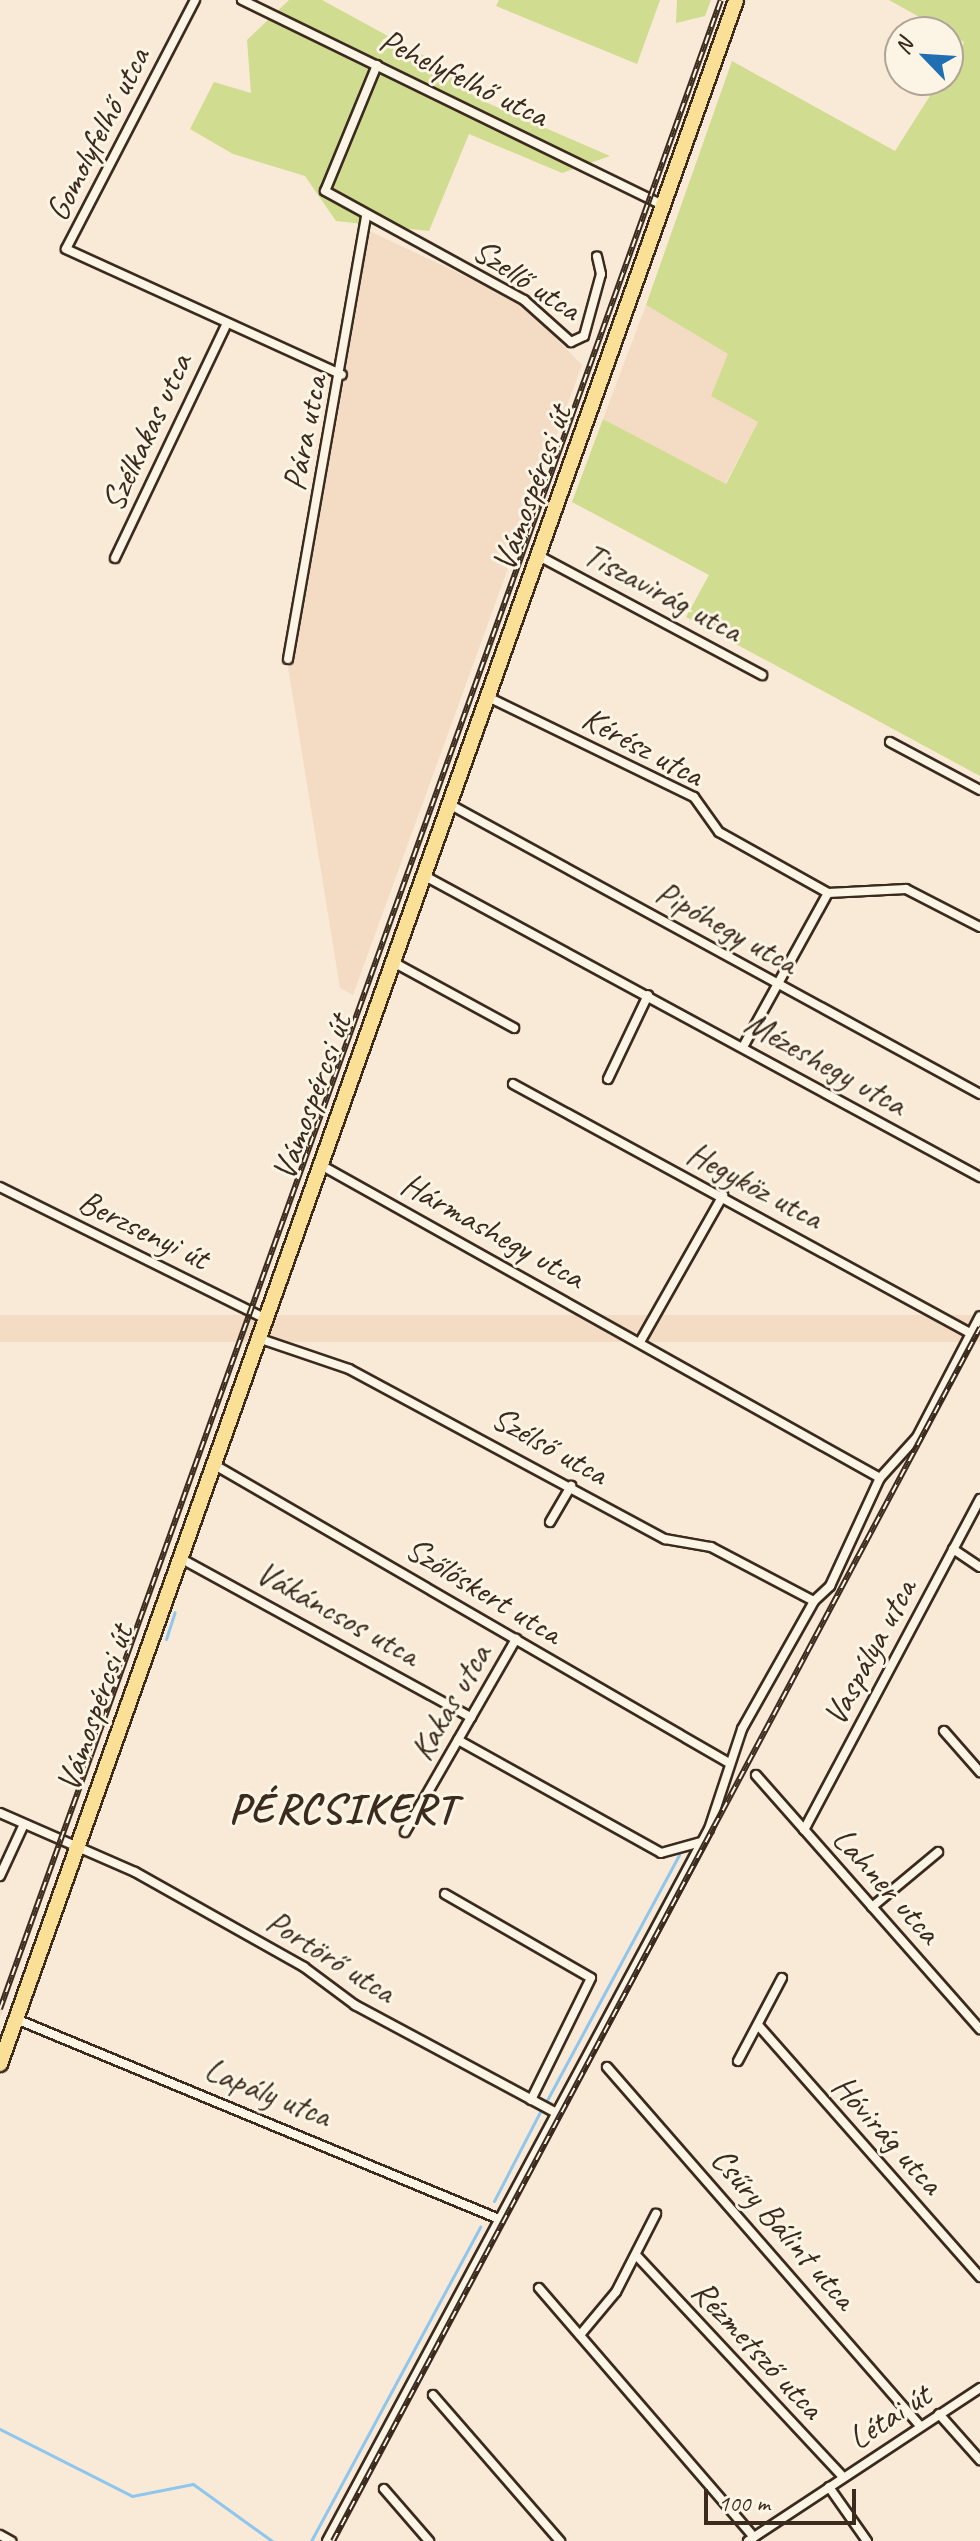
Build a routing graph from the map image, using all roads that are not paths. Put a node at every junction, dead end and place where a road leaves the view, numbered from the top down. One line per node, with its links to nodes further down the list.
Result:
1 (195, 0): 9 (street, Gomolyfelhő utca)
2 (242, 0): 4 (street, Pehelyfelhő utca)
3 (736, 0): 6 (main road, Vámospércsi út)
4 (255, 3): 5 (street, Pehelyfelhő utca)
5 (377, 65): 6 (street, Pehelyfelhő utca); 7 (street, Szellő utca)
6 (662, 205): 11 (main road, Vámospércsi út)
7 (366, 216): 8 (street, Szellő utca); 10 (street, Pára utca)
8 (597, 256)
9 (225, 327): 10 (street); 12 (street, Szélkakas utca)
10 (342, 375): 13 (street, Pára utca)
11 (539, 556): 14 (street, Tiszavirág utca); 15 (main road, Vámospércsi út)
12 (115, 558)
13 (288, 659)
14 (762, 675)
15 (488, 697): 18 (main road, Vámospércsi út); 20 (street, Kérész utca)
16 (890, 742): 17 (street)
17 (980, 790)
18 (449, 804): 19 (main road, Vámospércsi út); 23 (street, Pipóhegy utca)
19 (423, 875): 22 (main road, Vámospércsi út); 24 (street, Mézeshegy utca)
20 (828, 893): 21 (street); 23 (street)
21 (980, 927)
22 (392, 962): 25 (street); 30 (main road, Vámospércsi út)
23 (777, 984): 26 (street); 29 (street, Pipóhegy utca)
24 (648, 995): 26 (street, Mézeshegy utca); 27 (street)
25 (514, 1028)
26 (743, 1047): 31 (street, Mézeshegy utca)
27 (608, 1079)
28 (513, 1084): 33 (street, Hegyköz utca)
29 (980, 1094)
30 (319, 1164): 35 (main road, Vámospércsi út); 38 (street, Hármashegy utca)
31 (980, 1177)
32 (0, 1187): 35 (street, Berzsenyi út)
33 (723, 1195): 36 (street, Hegyköz utca); 38 (street)
34 (980, 1316): 36 (street)
35 (264, 1318): 37 (main road, Vámospércsi út)
36 (972, 1334): 40 (street)
37 (257, 1337): 39 (main road, Vámospércsi út); 41 (street, Szélső utca)
38 (640, 1342): 40 (street, Hármashegy utca)
39 (212, 1464): 45 (main road, Vámospércsi út); 48 (street, Szőlőskert utca)
40 (880, 1478): 47 (street)
41 (571, 1486): 43 (street); 47 (street, Szélső utca)
42 (980, 1499): 44 (street, Vaspálya utca)
43 (550, 1522)
44 (953, 1549): 46 (street); 57 (street, Vaspálya utca)
45 (179, 1557): 49 (street, Vákáncsos utca); 60 (main road, Vámospércsi út)
46 (980, 1567)
47 (814, 1601): 52 (street)
48 (516, 1639): 49 (street, Kakas utca); 52 (street, Szőlőskert utca)
49 (471, 1717): 51 (street, Kakas utca)
50 (944, 1731): 53 (street)
51 (458, 1740): 58 (street, Kakas utca); 59 (street)
52 (729, 1763): 59 (street)
53 (980, 1772)
54 (756, 1775): 57 (street, Lahner utca)
55 (0, 1813): 56 (street, Portörő utca)
56 (24, 1824): 60 (street, Portörő utca); 62 (street)
57 (804, 1830): 64 (street, Lahner utca)
58 (405, 1832)
59 (701, 1842): 73 (street)
60 (78, 1846): 66 (main road, Vámospércsi út); 72 (street, Portörő utca)
61 (938, 1852): 64 (street)
62 (0, 1876)
63 (445, 1894): 72 (street)
64 (872, 1907): 68 (street, Lahner utca)
65 (782, 1978): 67 (street)
66 (16, 2019): 70 (main road, Vámospércsi út); 75 (street, Lapály utca)
67 (758, 2025): 69 (street); 77 (street, Hóvirág utca)
68 (980, 2029)
69 (738, 2061)
70 (0, 2064)
71 (607, 2067): 83 (street, Csűry Bálint utca)
72 (531, 2100): 73 (street, Portörő utca)
73 (556, 2113): 75 (street)
74 (656, 2214): 76 (street)
75 (499, 2219): 91 (street)
76 (636, 2255): 79 (street); 85 (street, Rézmetsző utca)
77 (980, 2277)
78 (539, 2288): 79 (street)
79 (580, 2335): 89 (street)
80 (980, 2388): 82 (street, Létai út)
81 (433, 2395): 93 (street)
82 (939, 2414): 83 (street, Létai út); 84 (street)
83 (920, 2426): 85 (street, Létai út)
84 (980, 2460)
85 (843, 2477): 86 (street, Létai út)
86 (829, 2487): 89 (street, Létai út); 94 (street)
87 (384, 2489): 92 (street)
88 (0, 2535): 90 (street)
89 (751, 2539)
90 (11, 2541)
91 (327, 2541)
92 (429, 2541)
93 (560, 2541)
94 (867, 2541)

